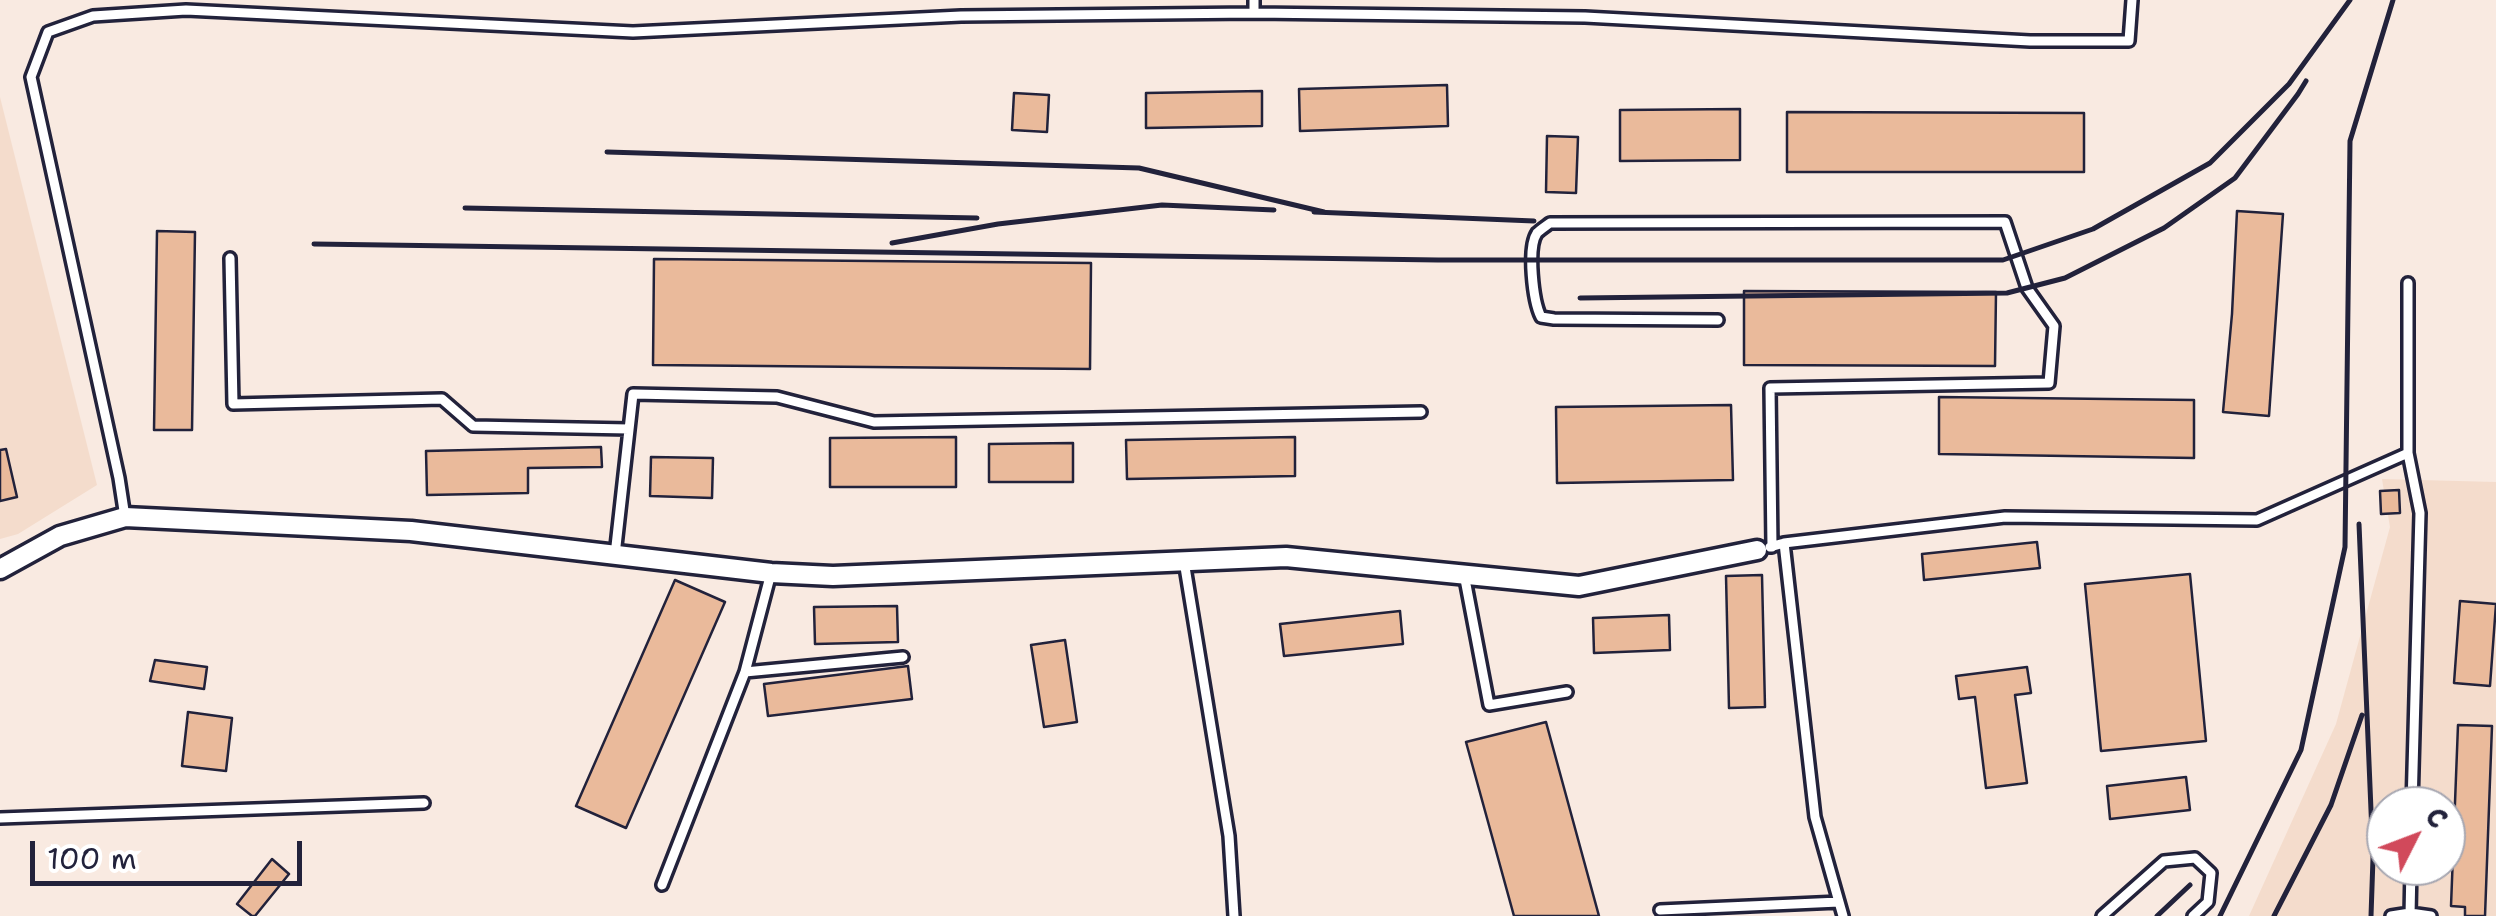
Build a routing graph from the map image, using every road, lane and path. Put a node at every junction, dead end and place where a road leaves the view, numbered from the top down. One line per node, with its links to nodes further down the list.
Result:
1 (1254, 0): 3 (lane)
2 (2132, 0): 3 (lane)
3 (1254, 14): 10 (lane)
4 (230, 258): 8 (lane)
5 (2408, 283): 9 (lane)
6 (1718, 320): 12 (lane)
7 (1421, 412): 8 (lane)
8 (629, 429): 13 (lane)
9 (2408, 453): 11 (lane); 21 (lane)
10 (124, 518): 13 (street); 15 (street)
11 (1784, 543): 12 (lane); 26 (lane)
12 (1764, 548): 17 (street)
13 (616, 555): 16 (street)
14 (1184, 561): 16 (street); 17 (street); 30 (lane)
15 (0, 570)
16 (771, 573): 19 (lane)
17 (1464, 574): 20 (lane)
18 (903, 657): 19 (lane)
19 (745, 672): 24 (lane)
20 (1568, 692)
21 (2413, 786)
22 (424, 803): 23 (lane)
23 (0, 818)
24 (662, 885)
25 (2411, 886): 29 (lane)
26 (1839, 902): 28 (lane); 31 (lane)
27 (1660, 910): 28 (lane)
28 (1719, 912)
29 (2410, 914): 34 (lane); 35 (lane)
30 (1234, 916)
31 (1843, 916)
32 (2102, 916): 33 (lane)
33 (2193, 916)
34 (2390, 916)
35 (2430, 916)

